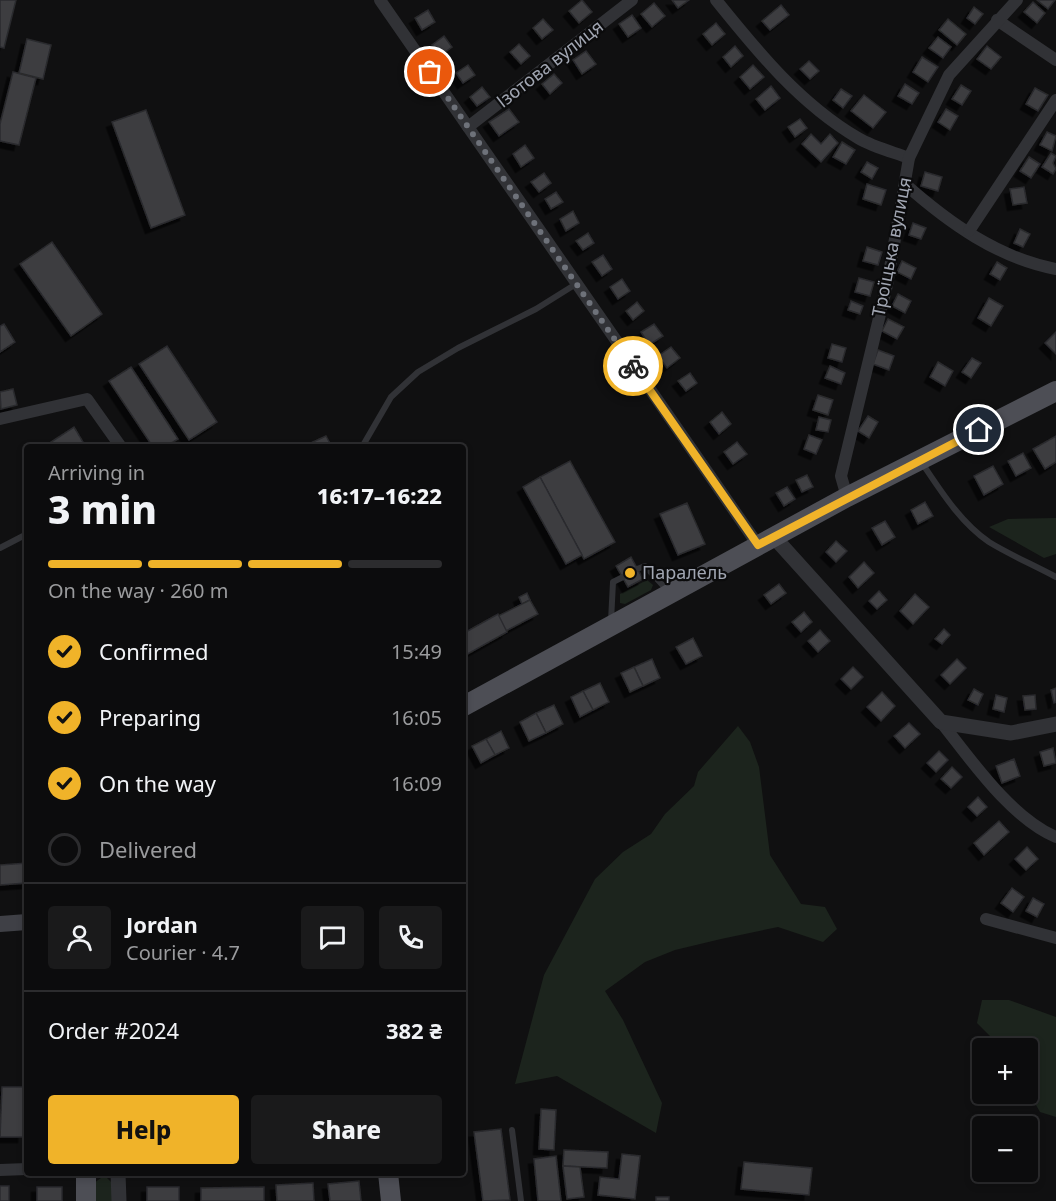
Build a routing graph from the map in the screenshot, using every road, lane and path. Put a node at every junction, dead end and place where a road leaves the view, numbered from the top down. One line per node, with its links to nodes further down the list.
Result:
1 (380, 0): 8 (street)
2 (632, 0): 8 (street, Ізотова вулиця)
3 (716, 0): 9 (street)
4 (1017, 0): 5 (street, Троїцька вулиця)
5 (997, 20): 6 (street); 9 (street, Троїцька вулиця)
6 (1056, 60)
7 (1056, 100): 11 (street)
8 (468, 127): 13 (street)
9 (909, 158): 10 (street, Троїцька вулиця)
10 (904, 184): 11 (street); 19 (street, Троїцька вулиця)
11 (969, 231): 12 (street)
12 (1056, 269)
13 (576, 284): 17 (lane); 21 (street)
14 (1056, 391): 18 (main road)
15 (0, 418): 16 (street)
16 (119, 444)
17 (364, 444)
18 (920, 460): 19 (main road); 25 (lane)
19 (847, 497): 21 (main road)
20 (24, 536): 22 (lane)
21 (766, 541): 26 (main road); 29 (street)
22 (0, 548)
23 (638, 569): 26 (lane)
24 (623, 577): 27 (lane)
25 (1056, 577)
26 (670, 594): 27 (main road)
27 (610, 625): 28 (main road)
28 (466, 705)
29 (941, 722): 30 (street); 31 (street)
30 (1056, 724)
31 (1056, 837)
32 (986, 919): 35 (street)
33 (24, 922): 34 (main road)
34 (0, 924)
35 (1056, 938)
36 (512, 1130): 45 (lane)
37 (24, 1169): 38 (street)
38 (0, 1170)
39 (86, 1176): 42 (main road)
40 (118, 1176): 43 (street)
41 (388, 1176): 44 (main road)
42 (86, 1201)
43 (119, 1201)
44 (391, 1201)
45 (521, 1201)

